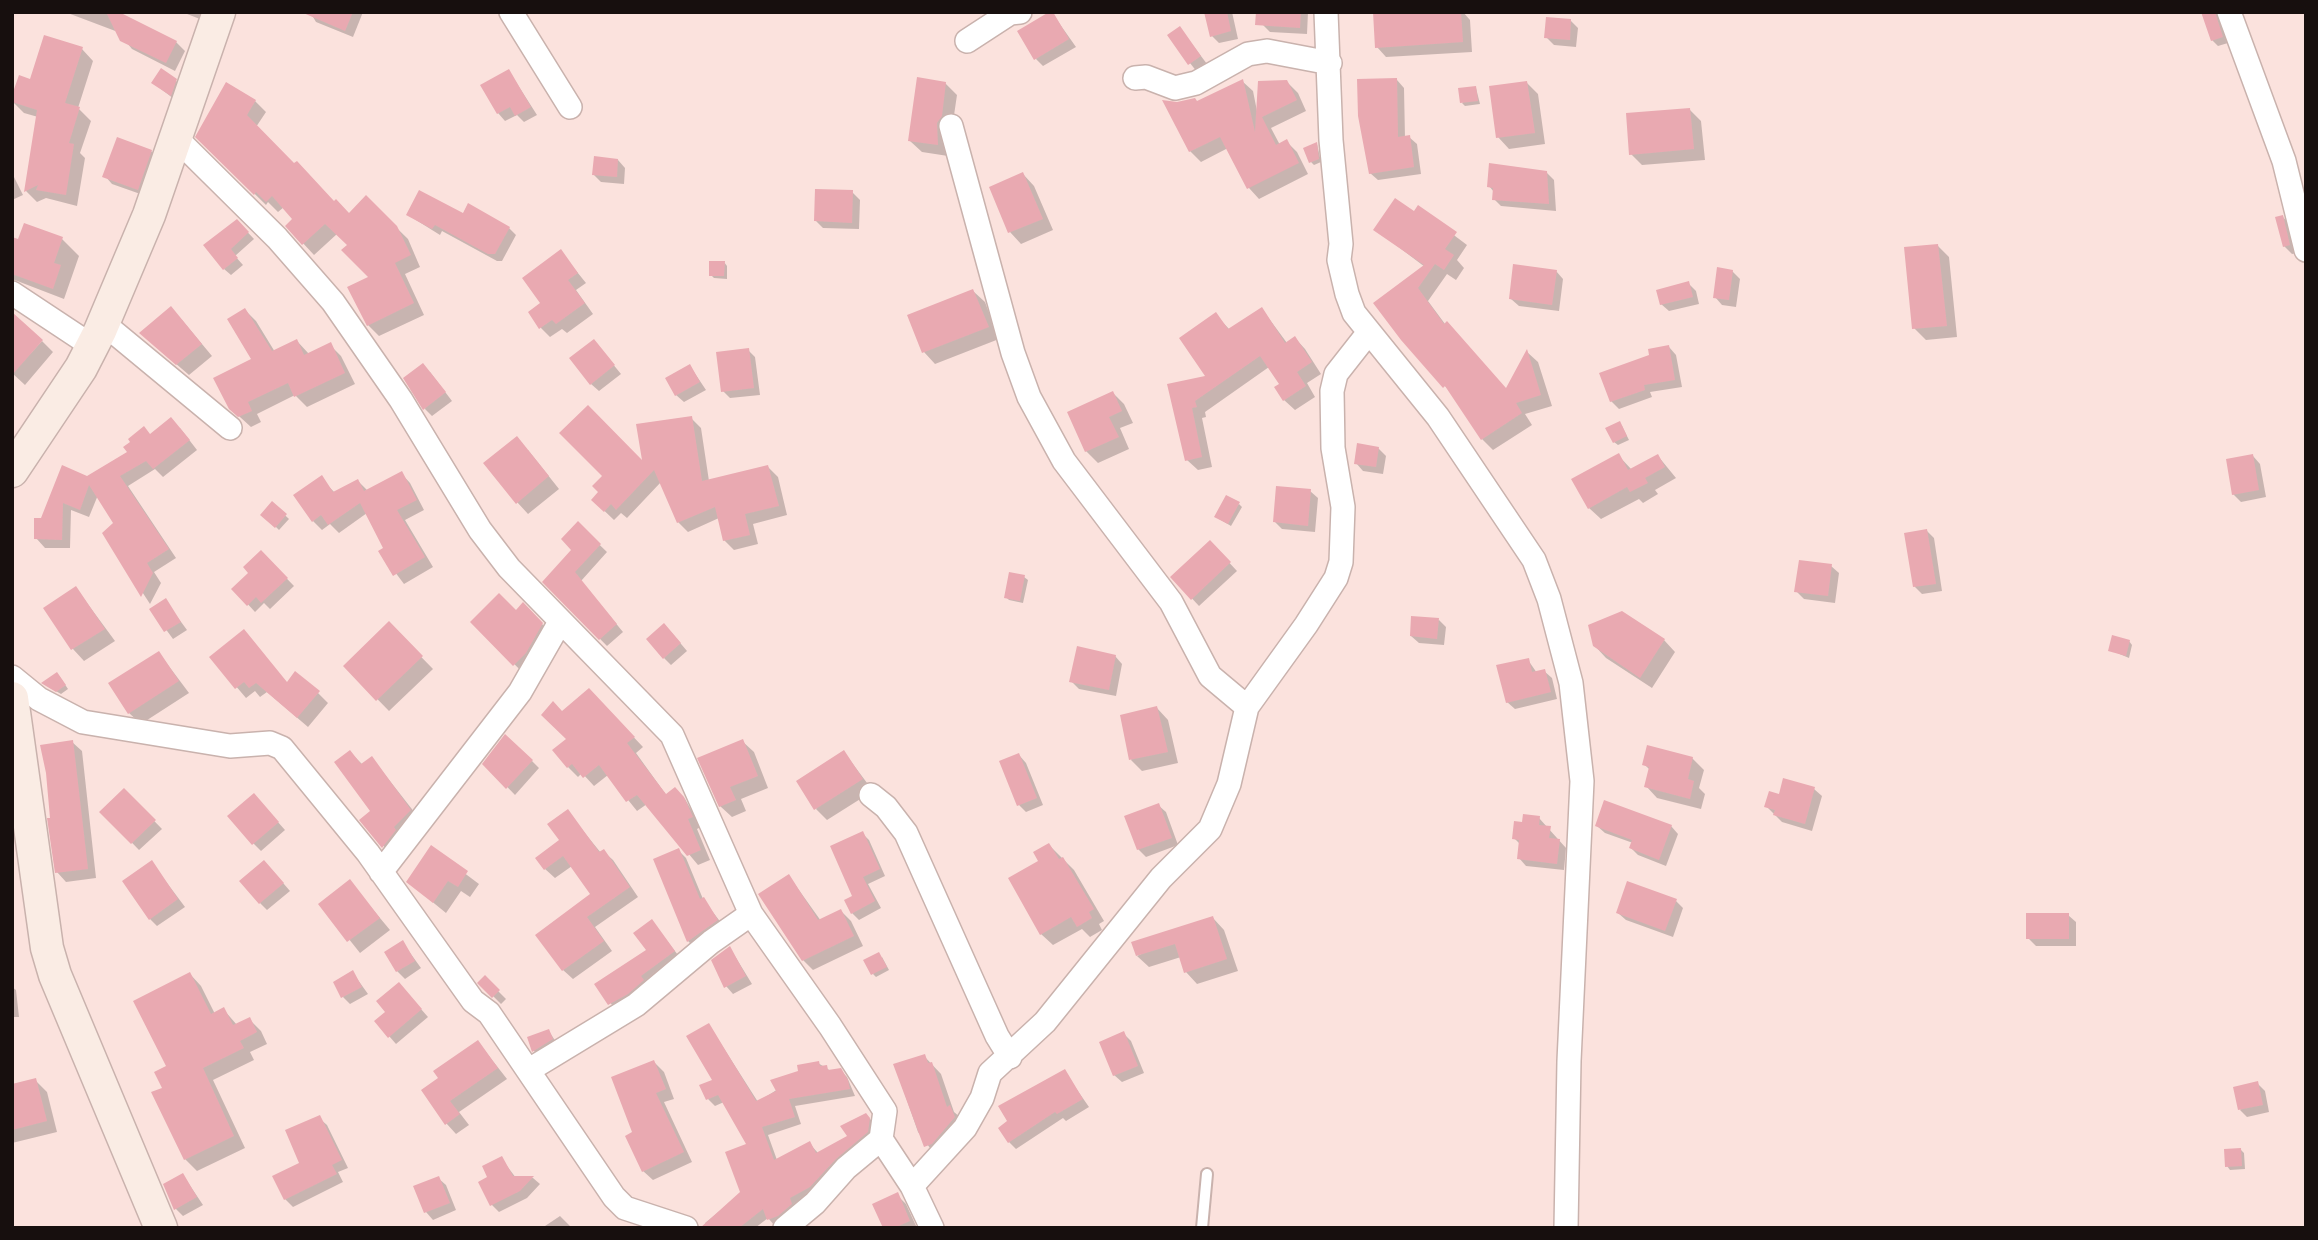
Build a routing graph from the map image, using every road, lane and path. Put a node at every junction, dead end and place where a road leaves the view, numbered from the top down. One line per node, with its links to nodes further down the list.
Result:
1 (219, 12): 11 (street)
2 (511, 12): 9 (street)
3 (1020, 12): 6 (street)
4 (1326, 12): 7 (street)
5 (2229, 12): 12 (street)
6 (967, 41)
7 (1330, 63): 8 (street); 14 (street)
8 (1135, 78)
9 (570, 107)
10 (951, 126): 21 (street)
11 (177, 139): 15 (street); 18 (street)
12 (2306, 250)
13 (12, 293): 15 (street)
14 (1369, 332): 21 (street); 35 (street)
15 (97, 335): 16 (street); 17 (street)
16 (230, 428)
17 (12, 471)
18 (560, 622): 23 (street); 24 (street)
19 (12, 677): 23 (street)
20 (12, 698): 31 (street)
21 (1247, 708): 25 (street)
22 (871, 795): 25 (street)
23 (381, 872): 26 (street)
24 (751, 914): 26 (street); 27 (street)
25 (1010, 1057): 29 (street)
26 (529, 1070): 32 (street)
27 (881, 1139): 29 (street); 30 (street)
28 (1208, 1174): 34 (lane)
29 (912, 1186): 33 (street)
30 (792, 1226)
31 (161, 1228)
32 (686, 1228)
33 (932, 1228)
34 (1202, 1228)
35 (1566, 1228)

